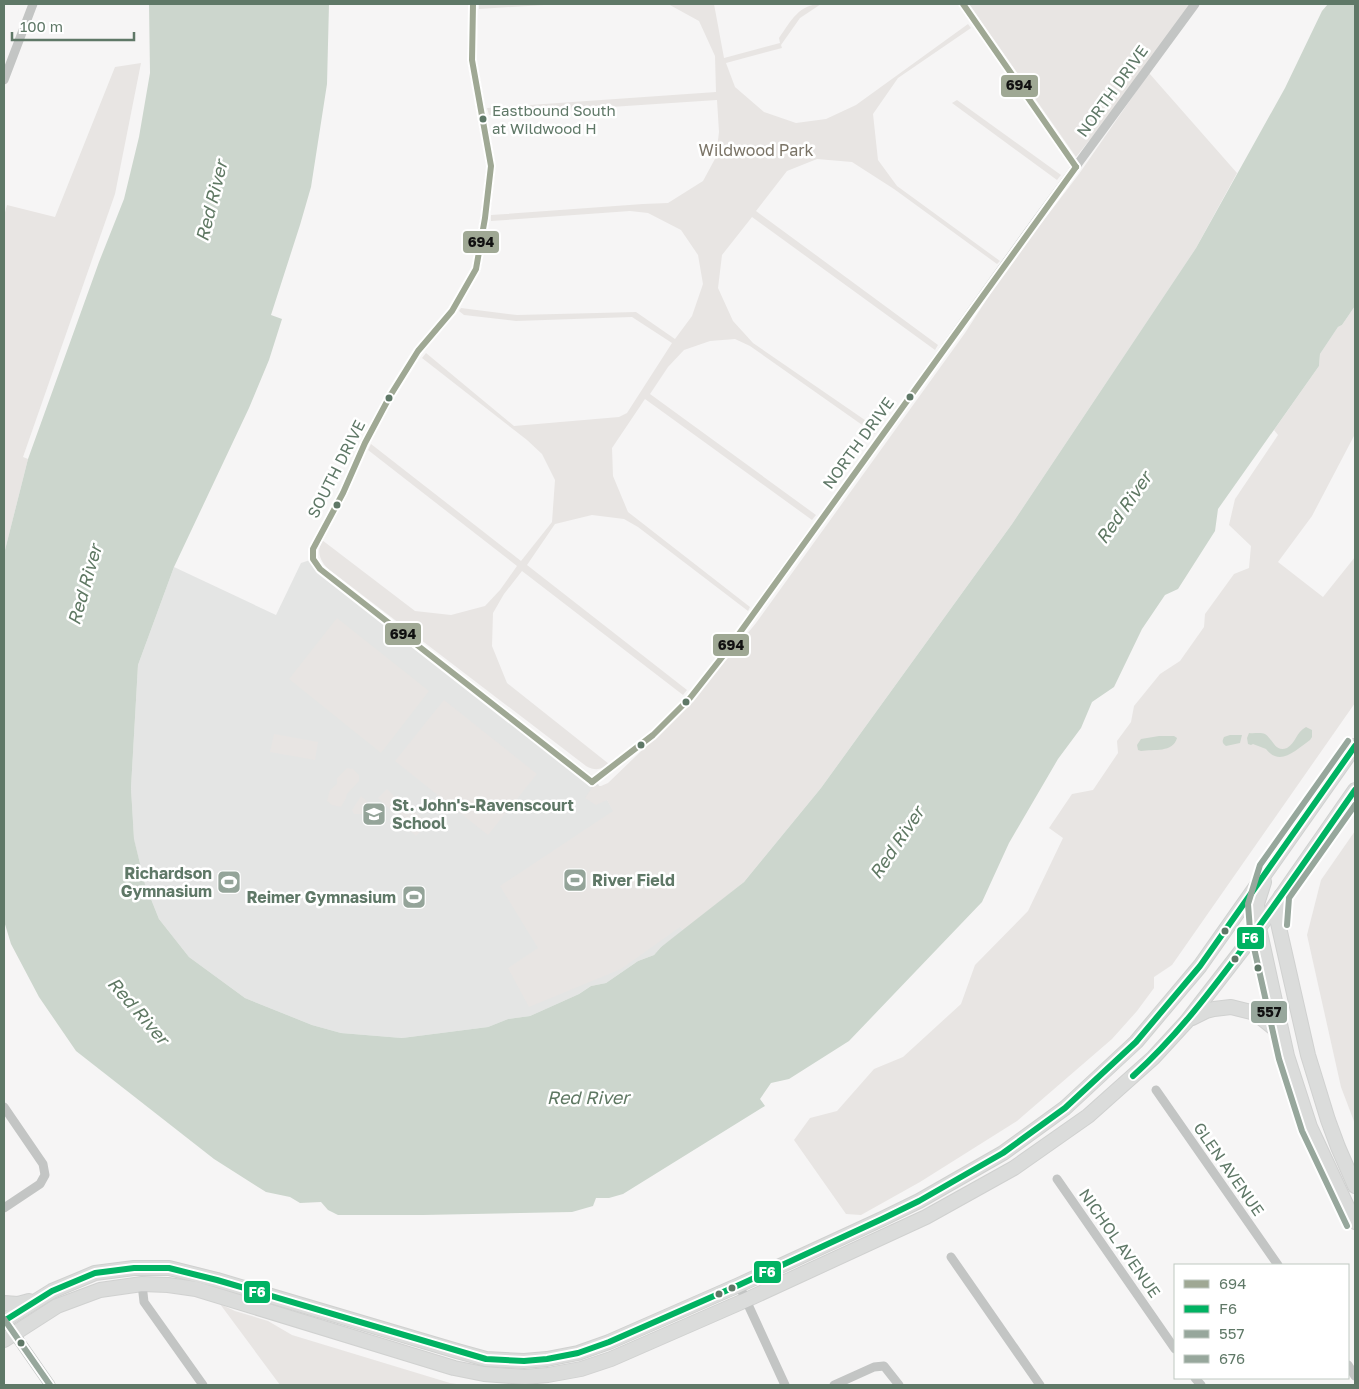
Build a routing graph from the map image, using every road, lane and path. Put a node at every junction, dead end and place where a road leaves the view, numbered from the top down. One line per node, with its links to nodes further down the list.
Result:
1 (33, 4): 5 (street)
2 (472, 4): 8 (street, SOUTH DRIVE)
3 (963, 4): 6 (street)
4 (1195, 4): 6 (street, NORTH DRIVE)
5 (4, 80)
6 (1076, 166): 8 (street, NORTH DRIVE)
7 (1355, 746): 10 (main road)
8 (592, 782)
9 (1355, 790): 11 (main road)
10 (1268, 869): 12 (main road); 19 (main road)
11 (1281, 895): 12 (main road); 18 (main road)
12 (1259, 928): 13 (main road); 14 (main road)
13 (1187, 1021): 14 (main road); 20 (main road)
14 (1287, 1056): 17 (main road)
15 (1156, 1090): 26 (street, GLEN AVENUE)
16 (4, 1107): 23 (street)
17 (1319, 1146): 18 (main road); 24 (main road)
18 (1338, 1147): 22 (main road)
19 (1010, 1148): 20 (main road); 28 (main road)
20 (1019, 1165): 30 (main road)
21 (1057, 1179): 34 (street, NICHOL AVENUE)
22 (1355, 1186)
23 (4, 1208)
24 (1355, 1222)
25 (951, 1257): 42 (street)
26 (1277, 1264)
27 (142, 1284): 33 (main road); 36 (main road); 38 (street)
28 (739, 1286): 30 (street); 35 (main road)
29 (38, 1300): 31 (main road); 32 (main road); 35 (main road)
30 (746, 1300): 36 (main road); 39 (street)
31 (4, 1303)
32 (4, 1320): 33 (street)
33 (9, 1336): 37 (street)
34 (1174, 1348)
35 (524, 1361): 36 (street)
36 (525, 1381)
37 (50, 1385)
38 (202, 1385)
39 (785, 1385)
40 (834, 1385): 41 (street)
41 (899, 1385)
42 (1040, 1385)

